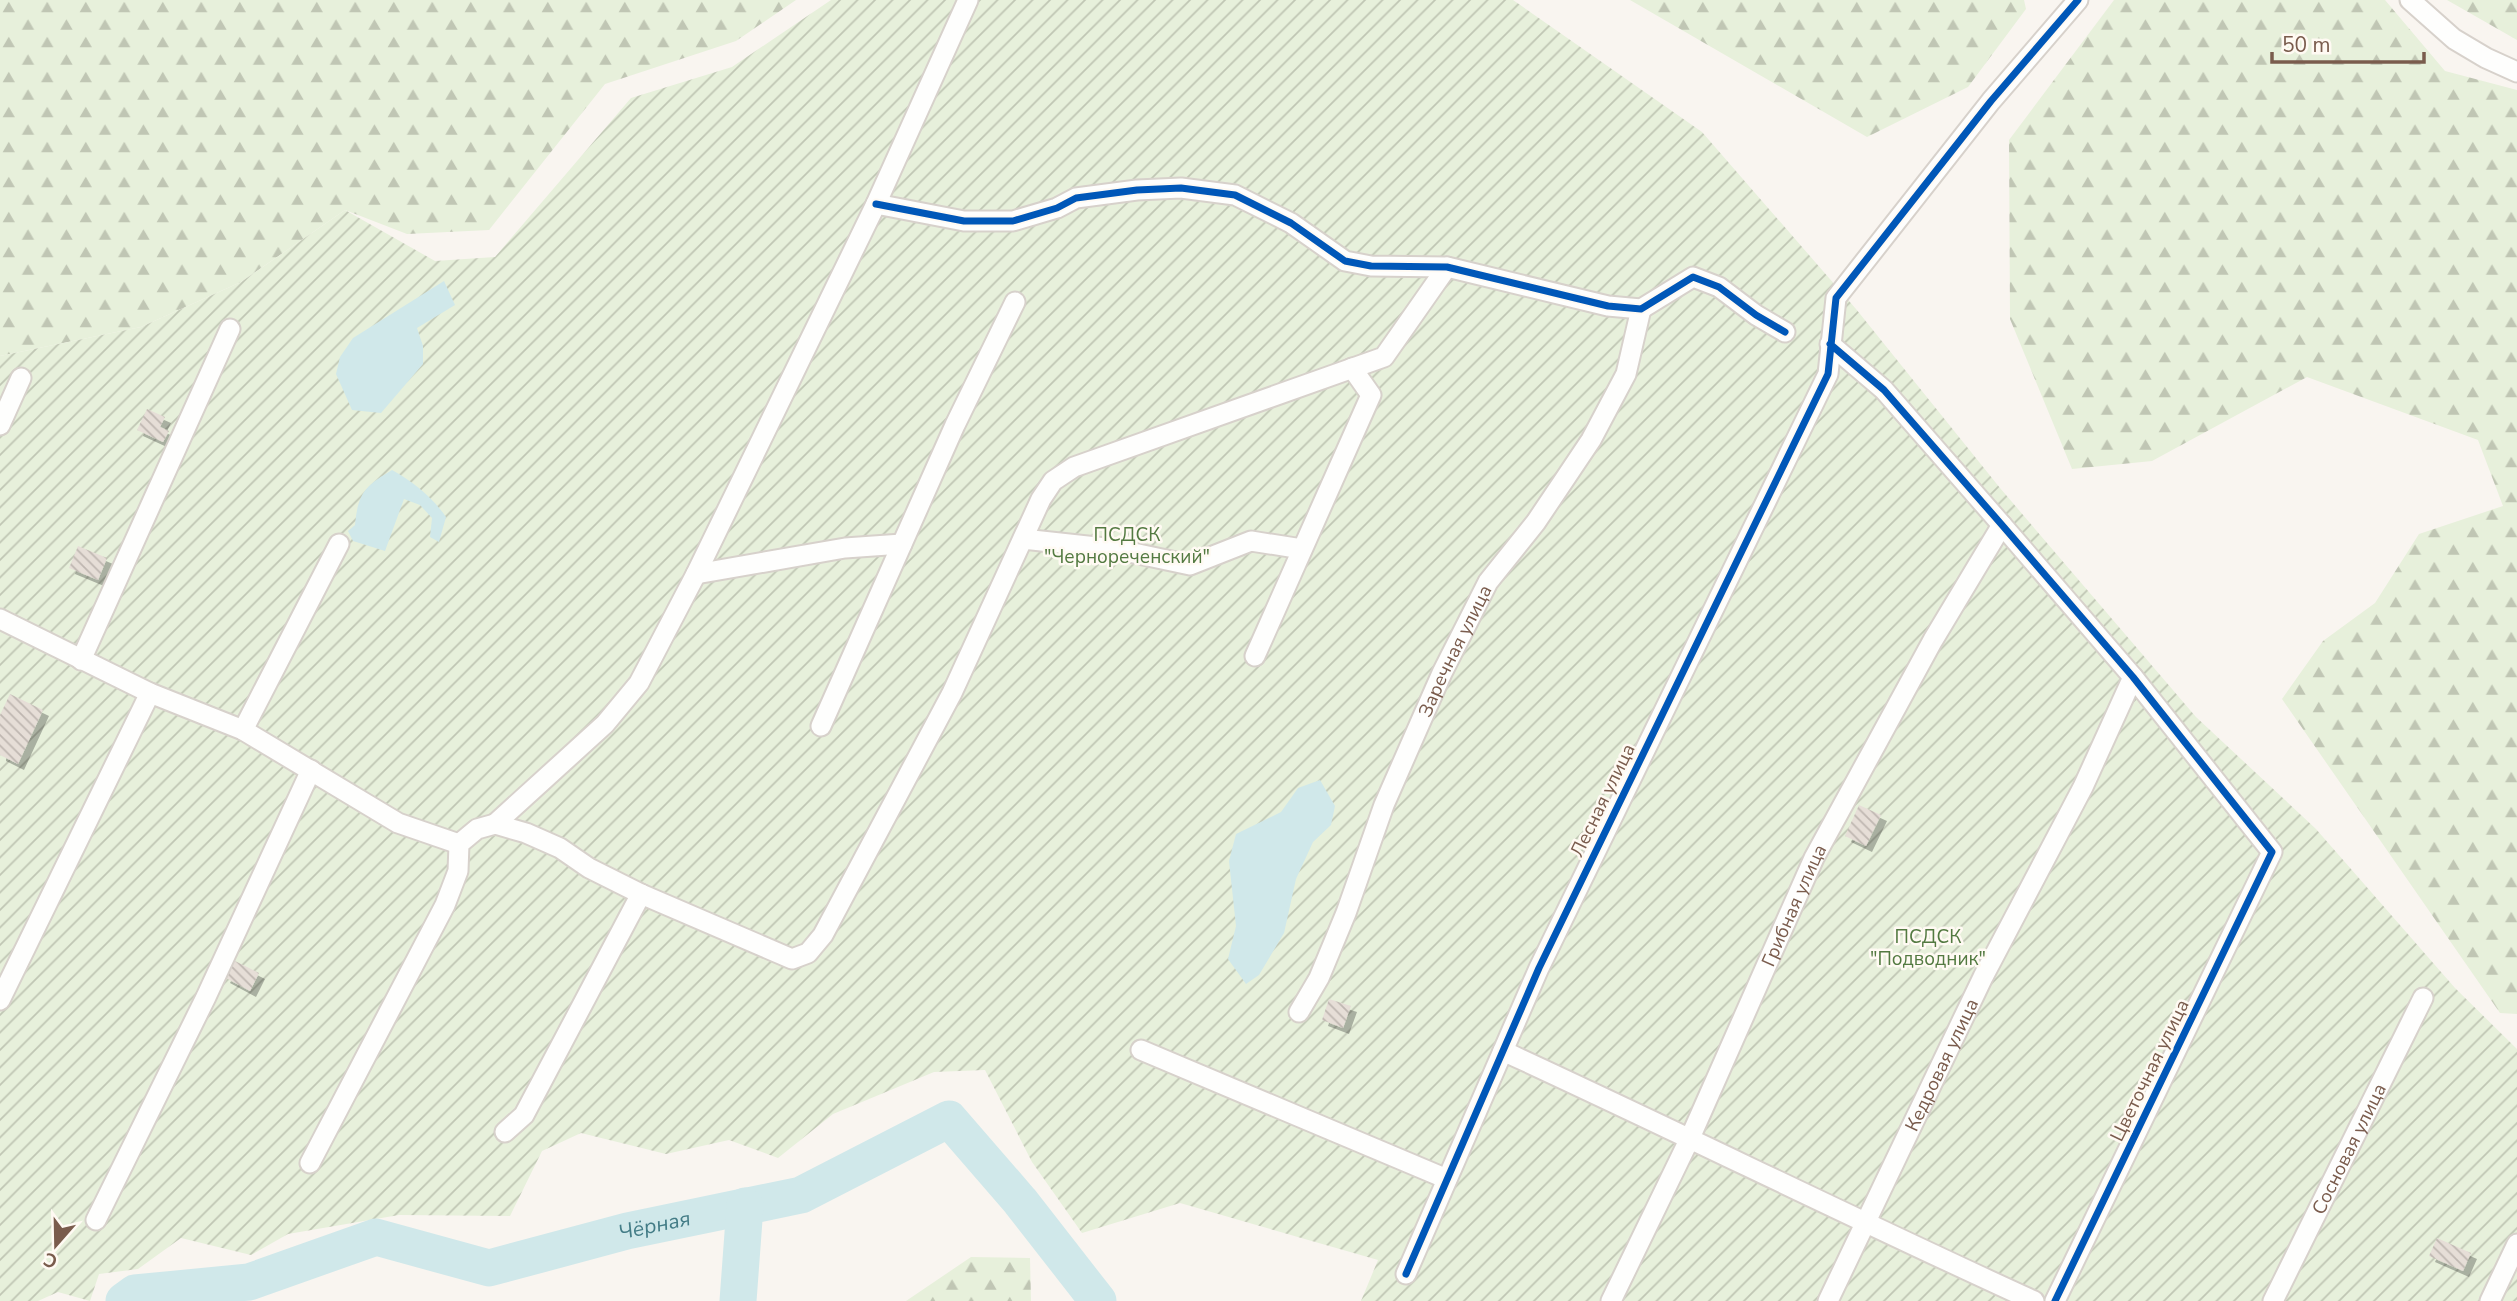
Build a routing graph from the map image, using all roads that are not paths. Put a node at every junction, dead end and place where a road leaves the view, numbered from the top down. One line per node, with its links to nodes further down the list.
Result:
1 (968, 0): 5 (street)
2 (2078, 0): 11 (street, Лесная улица)
3 (2410, 0): 4 (street)
4 (2517, 72)
5 (876, 204): 6 (street); 20 (street)
6 (1447, 267): 8 (street); 12 (street)
7 (1015, 302): 18 (street)
8 (1641, 309): 10 (street); 34 (street, Заречная улица)
9 (230, 329): 23 (street)
10 (1785, 332)
11 (1830, 344): 15 (street); 36 (street, Лесная улица)
12 (1352, 368): 16 (street); 19 (street)
13 (21, 378): 14 (street)
14 (0, 425)
15 (2002, 525): 24 (street); 38 (street, Грибная улица)
16 (1023, 539): 19 (street); 31 (street)
17 (339, 544): 27 (street)
18 (902, 544): 20 (street); 26 (street)
19 (1303, 549): 22 (street)
20 (696, 574): 29 (street)
21 (0, 619): 23 (street)
22 (1255, 656)
23 (80, 660): 25 (street)
24 (2133, 677): 42 (street, Кедровая улица); 48 (street, Цветочная улица)
25 (150, 693): 27 (street); 33 (street)
26 (821, 726)
27 (243, 730): 28 (street)
28 (311, 770): 30 (street); 41 (street)
29 (495, 824): 30 (street); 31 (street)
30 (459, 844): 39 (street)
31 (641, 894): 37 (street)
32 (2423, 998): 49 (street, Сосновая улица)
33 (0, 1000)
34 (1299, 1012)
35 (1141, 1051): 40 (street)
36 (1503, 1051): 38 (street); 40 (street, Лесная улица)
37 (505, 1132)
38 (1690, 1138): 42 (street); 45 (street, Грибная улица)
39 (310, 1163)
40 (1447, 1179): 44 (street, Лесная улица)
41 (96, 1220)
42 (1865, 1224): 46 (street, Кедровая улица); 47 (street)
43 (2517, 1244): 50 (street)
44 (1406, 1274)
45 (1611, 1301)
46 (1828, 1301)
47 (2034, 1301)
48 (2055, 1301)
49 (2273, 1301)
50 (2490, 1301)

